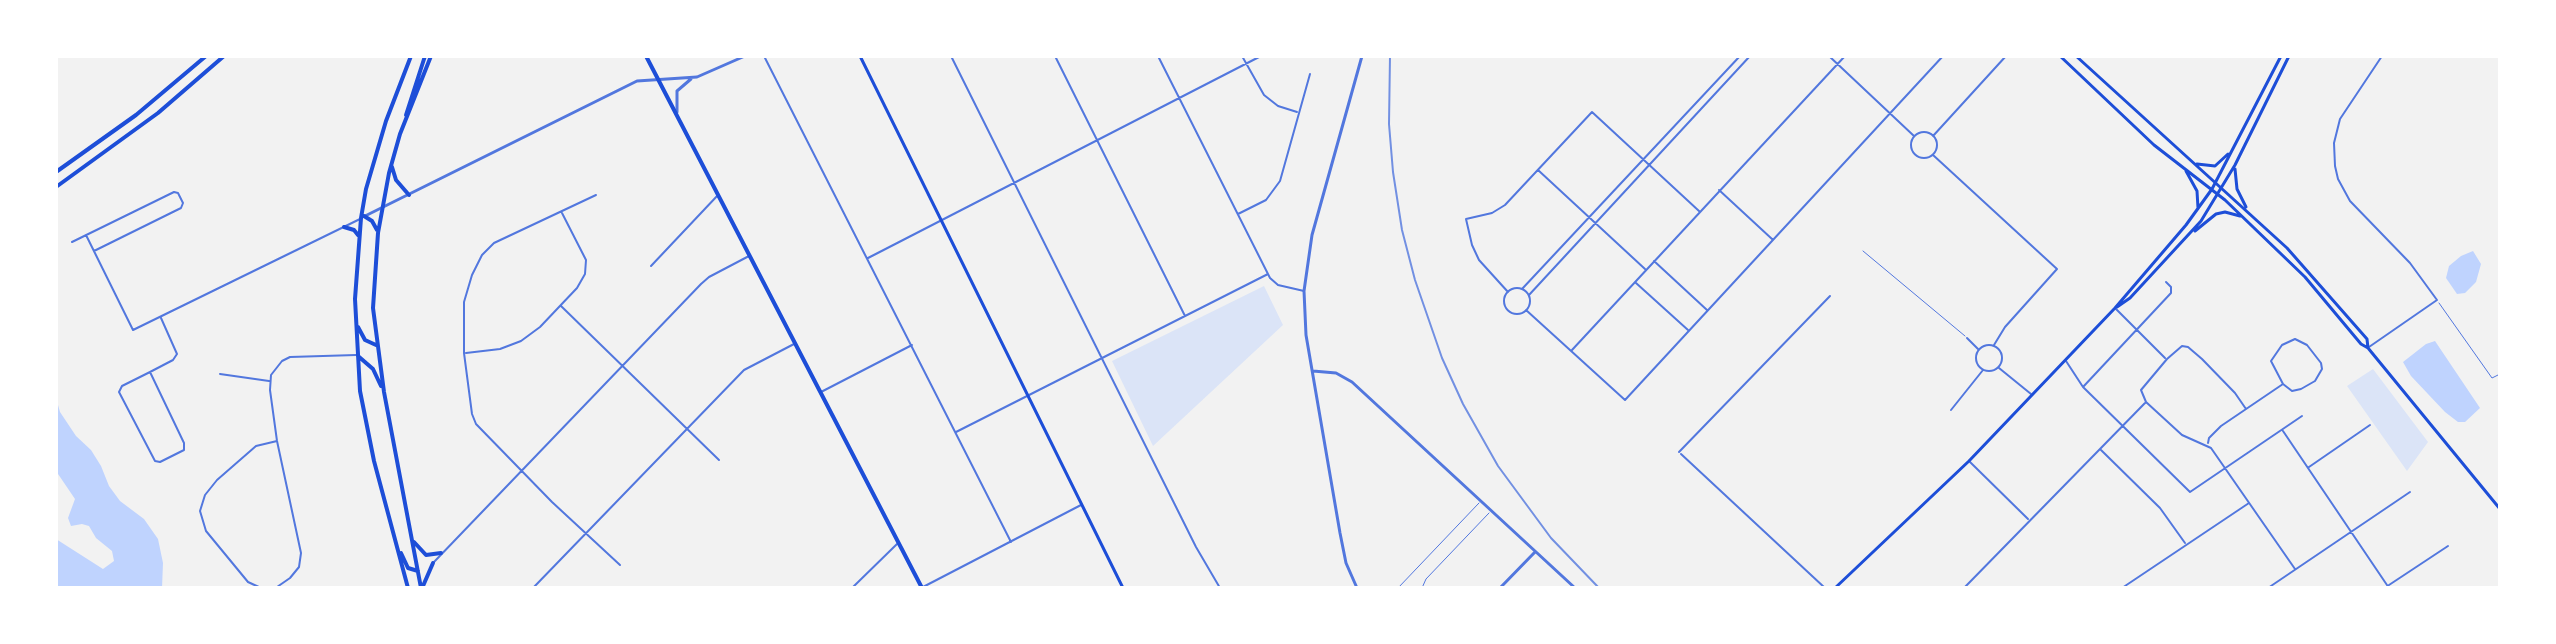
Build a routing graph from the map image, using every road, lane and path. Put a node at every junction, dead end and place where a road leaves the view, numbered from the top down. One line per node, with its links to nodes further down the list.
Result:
1 (206, 56): 51 (main road)
2 (224, 56): 54 (main road)
3 (411, 56): 68 (main road)
4 (425, 56): 38 (main road)
5 (431, 56): 38 (main road)
6 (646, 56): 31 (main road)
7 (745, 56): 30 (street)
8 (764, 56): 83 (street)
9 (860, 56): 71 (main road)
10 (951, 56): 52 (street)
11 (1055, 56): 41 (street)
12 (1158, 56): 32 (street)
13 (1242, 56): 27 (street)
14 (1261, 56): 27 (street)
15 (1362, 56): 91 (street)
16 (1740, 56): 33 (street)
17 (1750, 56): 34 (street)
18 (1829, 56): 28 (street)
19 (1845, 56): 28 (street)
20 (1943, 56): 36 (street)
21 (2006, 56): 40 (street)
22 (2060, 56): 49 (main road)
23 (2076, 56): 45 (main road)
24 (2281, 56): 42 (main road)
25 (2289, 56): 48 (main road)
26 (2382, 56): 95 (street)
27 (1246, 64): 32 (street); 35 (street)
28 (1837, 64): 36 (street); 57 (street)
29 (1310, 74): 35 (street)
30 (692, 78): 31 (street); 37 (street)
31 (658, 80): 37 (main road); 59 (street)
32 (1180, 98): 41 (street); 66 (street)
33 (1695, 104): 34 (street); 44 (street)
34 (1700, 109): 47 (street)
35 (1299, 112): 66 (street)
36 (1890, 113): 39 (street); 78 (street)
37 (677, 116): 58 (main road)
38 (404, 125): 46 (main road)
39 (1914, 136): 40 (street); 43 (street)
40 (1933, 136): 43 (street)
41 (1097, 140): 52 (street); 100 (street)
42 (2233, 148): 45 (main road); 53 (main road)
43 (1933, 155): 109 (street)
44 (1643, 159): 47 (street); 50 (street); 69 (street)
45 (2192, 162): 53 (main road)
46 (391, 164): 59 (main road); 62 (main road)
47 (1649, 165): 65 (street); 72 (street)
48 (2235, 165): 55 (main road); 63 (main road)
49 (2184, 167): 56 (main road); 67 (main road)
50 (1537, 170): 69 (street); 92 (street)
51 (56, 172)
52 (1015, 182): 71 (street); 115 (street)
53 (2215, 182): 55 (main road); 56 (main road)
54 (56, 187)
55 (2223, 188): 61 (main road); 63 (main road)
56 (2212, 189): 61 (main road); 67 (main road)
57 (1719, 190): 65 (street); 78 (street)
58 (719, 194): 82 (main road); 85 (street)
59 (409, 195): 62 (street)
60 (596, 195): 64 (street)
61 (2218, 195): 70 (main road); 77 (main road)
62 (382, 208): 68 (street); 74 (main road)
63 (2247, 210): 110 (main road)
64 (562, 211): 96 (street); 113 (street)
65 (1699, 211): 84 (street)
66 (1238, 214): 87 (street)
67 (2194, 215): 97 (main road)
68 (363, 217): 73 (street); 74 (main road); 76 (main road)
69 (1589, 217): 72 (street); 90 (street)
70 (2243, 218): 77 (main road); 110 (main road)
71 (940, 220): 83 (street); 131 (main road)
72 (1596, 223): 86 (street); 93 (street)
73 (344, 227): 76 (main road); 101 (street)
74 (378, 233): 107 (main road)
75 (86, 235): 79 (street); 80 (street); 80 (street)
76 (359, 239): 102 (main road)
77 (2186, 239): 97 (main road)
78 (1773, 240): 99 (street)
79 (72, 242)
80 (93, 251): 101 (street)
81 (1863, 251): 105 (lane)
82 (751, 255): 106 (main road); 118 (street)
83 (867, 259): 108 (street)
84 (1654, 261): 86 (street); 99 (street)
85 (651, 266)
86 (1646, 270): 88 (street)
87 (1268, 274): 91 (street); 100 (street)
88 (1636, 282): 104 (street); 112 (street)
89 (2166, 282): 103 (street)
90 (1522, 289): 92 (street); 93 (street)
91 (1304, 291): 121 (street)
92 (1508, 292): 98 (street)
93 (1529, 295): 98 (street)
94 (1830, 296): 184 (street)
95 (2437, 300): 110 (street); 124 (lane)
96 (561, 306): 113 (street); 118 (street)
97 (2115, 308): 103 (street); 117 (main road)
98 (1526, 310): 112 (street)
99 (1708, 311): 104 (street)
100 (1186, 316): 115 (street)
101 (161, 317): 122 (street)
102 (355, 321): 107 (main road); 114 (main road)
103 (2137, 329): 116 (street); 127 (street)
104 (1689, 331): 112 (street)
105 (1967, 338): 111 (street)
106 (795, 343): 129 (main road); 138 (street)
107 (376, 345): 128 (main road)
108 (912, 345): 129 (street); 140 (street)
109 (1994, 345): 111 (street); 119 (street)
110 (2368, 348): 153 (main road)
111 (1979, 349): 120 (street)
112 (1572, 351)
113 (464, 353): 148 (street)
114 (357, 355): 125 (street); 128 (main road); 158 (main road)
115 (1104, 358): 131 (street); 178 (street)
116 (2167, 359): 132 (street); 133 (street)
117 (2065, 360): 127 (street); 130 (main road)
118 (622, 366): 138 (street); 148 (street)
119 (1998, 367): 120 (street); 130 (street)
120 (1983, 369): 134 (street)
121 (1313, 371): 150 (street); 179 (street)
122 (150, 372): 122 (street)
123 (220, 374): 125 (street)
124 (2500, 374)
125 (269, 381): 141 (street)
126 (2283, 384): 126 (street); 133 (street)
127 (2083, 387): 137 (street)
128 (384, 392): 159 (main road)
129 (820, 393): 161 (main road)
130 (2032, 395): 145 (main road)
131 (1027, 396): 140 (street); 152 (main road)
132 (2146, 402): 137 (street); 142 (street)
133 (2246, 409): 142 (street)
134 (1951, 410)
135 (2302, 416): 139 (street)
136 (2370, 425): 147 (street)
137 (2122, 427): 143 (street); 146 (street)
138 (687, 429): 144 (street); 157 (street)
139 (2282, 430): 146 (street); 147 (street)
140 (955, 433): 160 (street)
141 (277, 441): 141 (street)
142 (2207, 445): 146 (street)
143 (2100, 449): 155 (street); 162 (street)
144 (719, 460)
145 (1969, 461): 155 (street); 185 (main road)
146 (2226, 468): 151 (street)
147 (2308, 468): 156 (street)
148 (520, 470): 157 (street); 165 (street)
149 (2410, 492): 156 (street)
150 (1480, 501): 154 (street); 180 (lane)
151 (2250, 502): 162 (street); 168 (street)
152 (1081, 505): 160 (street); 177 (main road)
153 (2500, 509)
154 (1491, 511): 164 (street); 181 (lane)
155 (2030, 521): 170 (street)
156 (2351, 531): 168 (street); 171 (street)
157 (586, 533): 167 (street); 174 (street)
158 (394, 536): 169 (main road); 172 (main road)
159 (412, 539): 165 (main road); 169 (main road)
160 (1011, 542): 176 (street)
161 (898, 543): 175 (street); 176 (main road)
162 (2185, 544): 186 (street)
163 (2448, 546): 171 (street)
164 (1535, 552): 182 (street); 183 (street)
165 (441, 553): 166 (street)
166 (433, 563): 169 (street); 173 (main road)
167 (620, 565)
168 (2295, 569): 187 (street)
169 (418, 571): 173 (main road)
170 (1967, 587)
171 (2388, 587)
172 (408, 588)
173 (422, 588)
174 (533, 588)
175 (852, 588)
176 (922, 588)
177 (1123, 588)
178 (1220, 588)
179 (1357, 588)
180 (1398, 588)
181 (1422, 588)
182 (1500, 588)
183 (1575, 588)
184 (1825, 588)
185 (1835, 588)
186 (2122, 588)
187 (2268, 588)

